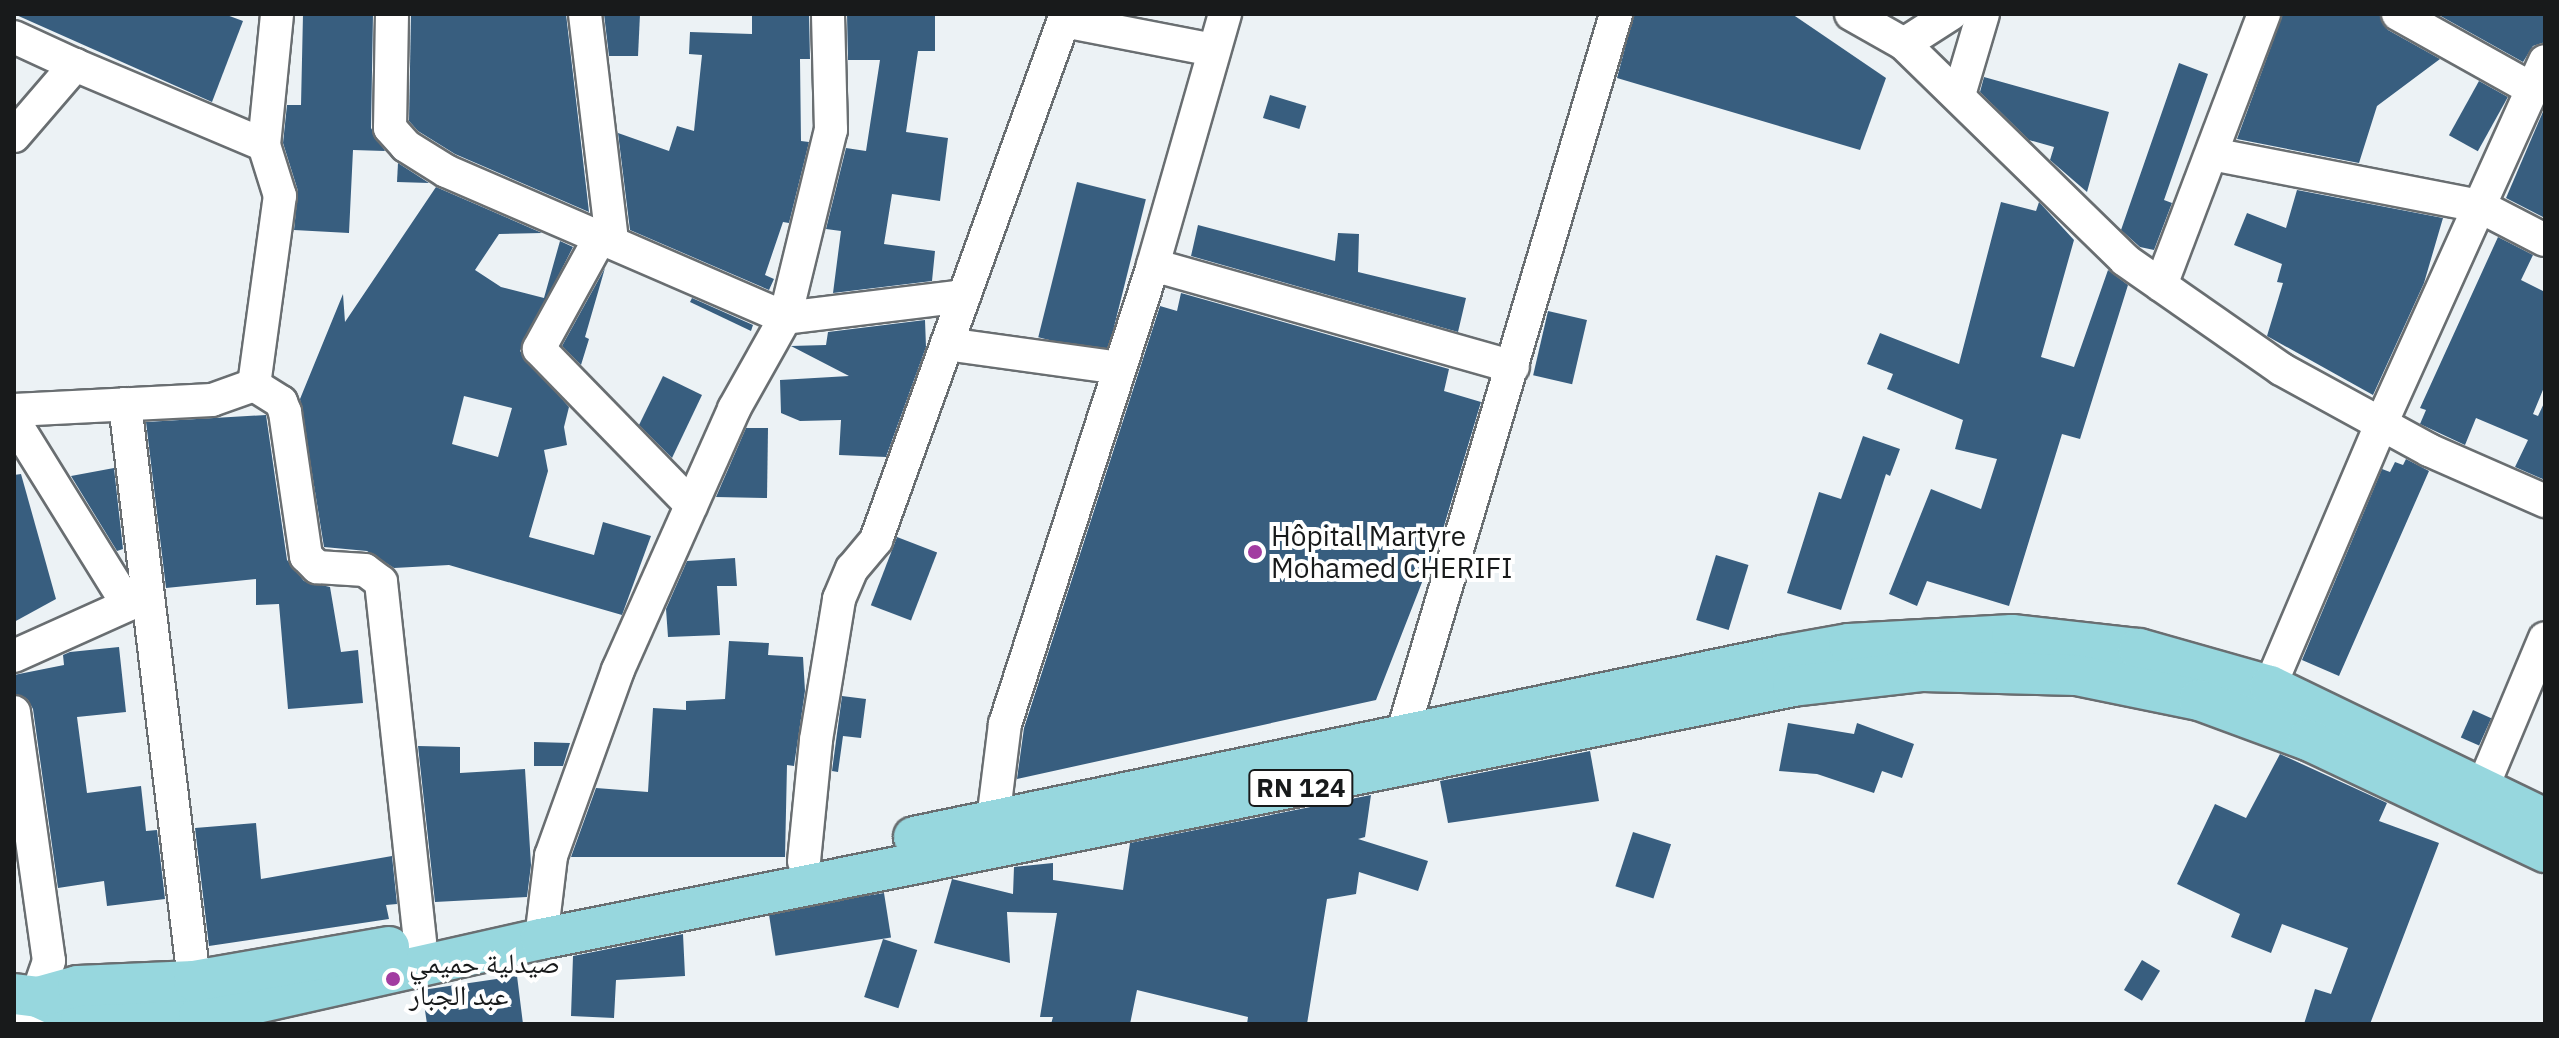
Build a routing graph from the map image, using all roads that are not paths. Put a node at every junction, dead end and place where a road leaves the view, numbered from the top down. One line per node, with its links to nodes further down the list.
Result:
1 (277, 14): 20 (street)
2 (392, 14): 23 (street)
3 (585, 14): 23 (street)
4 (828, 14): 28 (street)
5 (1225, 14): 15 (street)
6 (1616, 14): 30 (street)
7 (1851, 14): 13 (street)
8 (1951, 14): 13 (street)
9 (1983, 14): 18 (street)
10 (2264, 14): 21 (street)
11 (2398, 14): 17 (street)
12 (1065, 17): 15 (street); 27 (street)
13 (1906, 29): 18 (street)
14 (14, 37): 16 (street)
15 (1213, 50): 25 (street)
16 (75, 65): 19 (street); 20 (street)
17 (2539, 75): 22 (street)
18 (1959, 95): 26 (street)
19 (14, 136)
20 (264, 145): 32 (street)
21 (2212, 154): 22 (street); 26 (street)
22 (2479, 206): 24 (street); 36 (street)
23 (606, 238): 28 (street); 38 (street)
24 (2545, 240)
25 (1153, 265): 30 (street); 31 (street)
26 (2161, 285): 36 (street)
27 (964, 296): 28 (street); 29 (street)
28 (785, 318): 38 (street)
29 (947, 344): 31 (street); 51 (street)
30 (1513, 367): 45 (street)
31 (1119, 368): 49 (street)
32 (254, 385): 33 (street); 53 (street)
33 (125, 404): 34 (street); 39 (street)
34 (14, 410)
35 (14, 421): 39 (street)
36 (2381, 424): 37 (street); 43 (street)
37 (2545, 501)
38 (691, 505): 52 (street)
39 (140, 600): 42 (street); 54 (street)
40 (2545, 638): 47 (street)
41 (2010, 652): 43 (main road, RN 124); 45 (main road, RN 124); 46 (main road, RN 124); 50 (main road, RN 124)
42 (14, 656)
43 (2270, 686): 47 (main road, RN 124)
44 (14, 712): 55 (street)
45 (1403, 731): 46 (street); 49 (main road, RN 124)
46 (1392, 770): 52 (main road, RN 124)
47 (2483, 786): 48 (main road, RN 124)
48 (2545, 819)
49 (993, 820): 51 (main road, RN 124)
50 (2545, 852)
51 (804, 861): 52 (main road, RN 124)
52 (541, 928): 53 (main road, RN 124); 54 (main road, RN 124)
53 (420, 942): 54 (main road, RN 124)
54 (196, 998): 55 (main road, RN 124)
55 (26, 1005)

